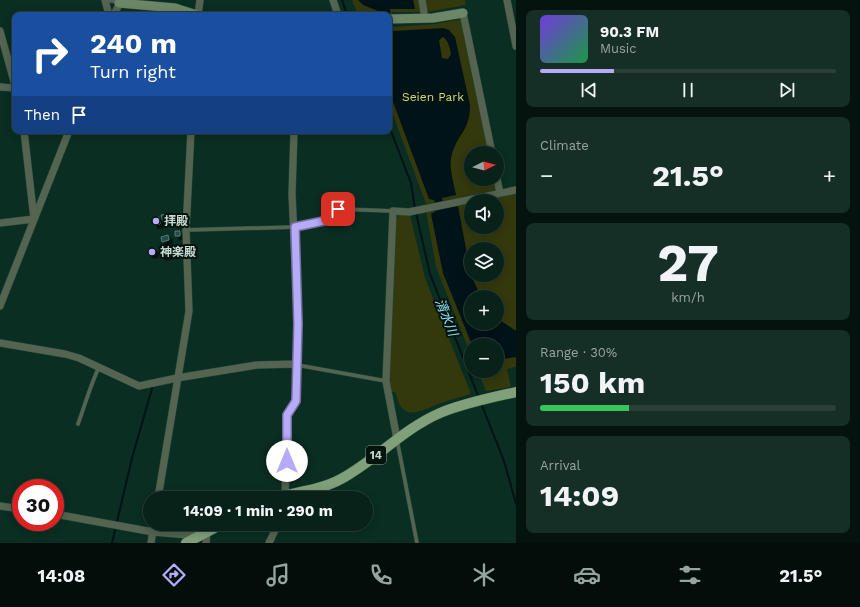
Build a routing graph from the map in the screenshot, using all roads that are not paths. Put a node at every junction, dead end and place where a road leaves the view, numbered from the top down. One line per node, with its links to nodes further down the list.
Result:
1 (105, 0): 6 (lane); 7 (street)
2 (200, 0): 10 (street)
3 (333, 0): 11 (street)
4 (422, 0): 14 (street)
5 (507, 0): 16 (street)
6 (120, 1): 8 (street); 9 (street)
7 (108, 12)
8 (115, 12)
9 (188, 12)
10 (198, 12)
11 (337, 12)
12 (463, 13): 14 (street); 24 (street)
13 (392, 19): 14 (street)
14 (425, 19)
15 (0, 31): 17 (street)
16 (516, 46)
17 (12, 76)
18 (0, 87): 19 (street)
19 (12, 87)
20 (24, 134): 29 (street)
21 (68, 134): 29 (street)
22 (191, 134): 32 (street)
23 (294, 134): 31 (street)
24 (491, 146)
25 (498, 186): 27 (street)
26 (516, 190): 27 (street)
27 (500, 193): 28 (street)
28 (392, 211): 31 (lane); 38 (street)
29 (34, 219): 30 (street); 33 (street)
30 (0, 223)
31 (295, 227): 32 (lane); 35 (street)
32 (186, 230): 37 (street)
33 (0, 306)
34 (0, 343): 36 (street)
35 (296, 364): 37 (street); 38 (lane); 43 (street)
36 (99, 367): 37 (street); 40 (lane)
37 (177, 378): 42 (street)
38 (386, 381): 41 (street)
39 (516, 392): 41 (main road, 14)
40 (78, 424)
41 (397, 439): 44 (main road, 14); 57 (lane)
42 (159, 491)
43 (286, 491)
44 (306, 491)
45 (0, 506): 46 (street)
46 (12, 508)
47 (64, 515): 48 (street)
48 (143, 526)
49 (153, 531): 54 (street)
50 (171, 531): 53 (street)
51 (212, 531): 53 (main road)
52 (275, 531): 56 (street)
53 (204, 537): 55 (main road)
54 (151, 543)
55 (186, 543)
56 (269, 543)
57 (417, 543)

